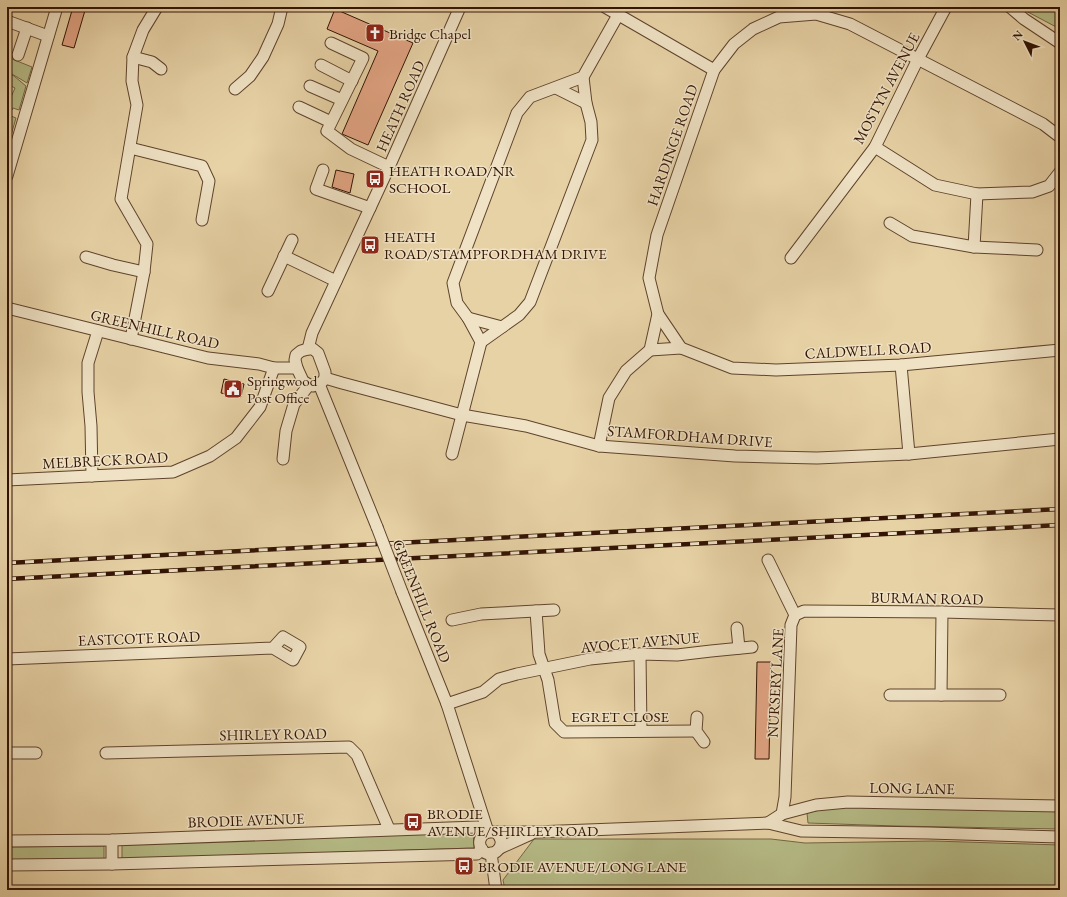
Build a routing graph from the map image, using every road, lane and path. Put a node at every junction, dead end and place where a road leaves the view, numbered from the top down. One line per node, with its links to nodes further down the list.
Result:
1 (57, 7): 11 (street)
2 (157, 7): 15 (street)
3 (282, 7): 24 (street)
4 (460, 7): 32 (street, HEATH ROAD)
5 (606, 7): 8 (street)
6 (946, 7): 16 (street, MOSTYN AVENUE)
7 (1010, 7): 12 (street)
8 (618, 15): 19 (street); 20 (street)
9 (7, 21): 10 (street)
10 (27, 28): 11 (street); 14 (street)
11 (48, 36): 34 (street)
12 (1060, 42)
13 (331, 43): 21 (street)
14 (18, 56)
15 (133, 57): 18 (street); 31 (street)
16 (918, 59): 19 (street, HARDINGE ROAD); 29 (street, HARDINGE ROAD); 30 (street, MOSTYN AVENUE)
17 (321, 65): 21 (street)
18 (161, 69)
19 (714, 70): 50 (street, HARDINGE ROAD)
20 (583, 77): 23 (street); 26 (street)
21 (352, 81): 25 (street)
22 (310, 86): 25 (street)
23 (556, 88): 26 (street); 51 (street)
24 (235, 89)
25 (342, 100): 28 (street)
26 (586, 104): 52 (street)
27 (299, 107): 28 (street)
28 (331, 122): 32 (street)
29 (1060, 137)
30 (875, 147): 36 (street); 45 (street, MOSTYN AVENUE)
31 (130, 148): 38 (street); 46 (street)
32 (390, 167): 37 (street, HEATH ROAD)
33 (323, 170): 37 (street)
34 (8, 172)
35 (1060, 172): 36 (street)
36 (977, 194): 41 (street)
37 (370, 208): 47 (street, HEATH ROAD)
38 (202, 220)
39 (890, 223): 41 (street)
40 (292, 240): 43 (street)
41 (974, 247): 42 (street)
42 (1037, 250)
43 (284, 256): 47 (street); 48 (street)
44 (86, 257): 46 (street)
45 (792, 258)
46 (144, 272): 54 (street)
47 (336, 281): 57 (street, HEATH ROAD)
48 (268, 291)
49 (7, 308): 53 (street, GREENHILL ROAD)
50 (658, 314): 56 (street); 58 (street, HARDINGE ROAD)
51 (468, 318): 52 (street); 55 (street)
52 (502, 327): 55 (street)
53 (98, 331): 54 (street, GREENHILL ROAD); 70 (street)
54 (131, 339): 61 (street, GREENHILL ROAD)
55 (481, 342): 64 (street)
56 (681, 348): 58 (street, CALDWELL ROAD); 60 (street, CALDWELL ROAD)
57 (308, 349): 62 (street); 63 (street)
58 (650, 350): 66 (street)
59 (1060, 350): 60 (street, CALDWELL ROAD)
60 (901, 365): 68 (street)
61 (274, 368): 62 (street, GREENHILL ROAD); 70 (street, MELBRECK ROAD)
62 (297, 368): 63 (street)
63 (318, 382): 64 (street, STAMFORDHAM DRIVE); 69 (street); 89 (street, GREENHILL ROAD, bridge)
64 (462, 415): 66 (street, STAMFORDHAM DRIVE); 67 (street)
65 (1060, 439): 68 (street, STAMFORDHAM DRIVE)
66 (599, 446): 68 (street, STAMFORDHAM DRIVE)
67 (452, 454)
68 (909, 454)
69 (283, 458)
70 (92, 476): 71 (street, MELBRECK ROAD)
71 (7, 480)
72 (768, 560): 76 (street, NURSERY LANE)
73 (554, 610): 74 (street)
74 (536, 611): 78 (street); 85 (street)
75 (942, 612): 76 (street, BURMAN ROAD); 77 (street, BURMAN ROAD); 87 (street)
76 (795, 615): 98 (street, NURSERY LANE)
77 (1060, 615)
78 (452, 620)
79 (737, 628): 82 (street)
80 (752, 647): 82 (street, AVOCET AVENUE)
81 (273, 648): 84 (street, EASTCOTE ROAD)
82 (739, 648): 83 (street, AVOCET AVENUE)
83 (640, 654): 85 (street, AVOCET AVENUE); 91 (street)
84 (7, 659)
85 (544, 668): 89 (street, AVOCET AVENUE); 91 (street, EGRET CLOSE)
86 (890, 695): 87 (street)
87 (941, 695): 88 (street)
88 (1000, 695)
89 (447, 704): 101 (street, GREENHILL ROAD)
90 (697, 717): 92 (street)
91 (641, 731): 92 (street, EGRET CLOSE)
92 (696, 731): 93 (street)
93 (704, 742)
94 (7, 752): 95 (street)
95 (36, 753)
96 (106, 753): 100 (street, SHIRLEY ROAD)
97 (1060, 806): 98 (street, LONG LANE)
98 (782, 814): 99 (street, LONG LANE)
99 (768, 823): 102 (street); 103 (street)
100 (389, 829): 101 (street, BRODIE AVENUE); 104 (street, BRODIE AVENUE)
101 (489, 832): 102 (street); 106 (street); 106 (street, GREENHILL ROAD)
102 (536, 832): 106 (street)
103 (1060, 837)
104 (112, 840): 105 (street, BRODIE AVENUE); 107 (street)
105 (7, 841)
106 (491, 850): 107 (street); 109 (street)
107 (112, 864): 108 (street)
108 (7, 865)
109 (496, 890)

